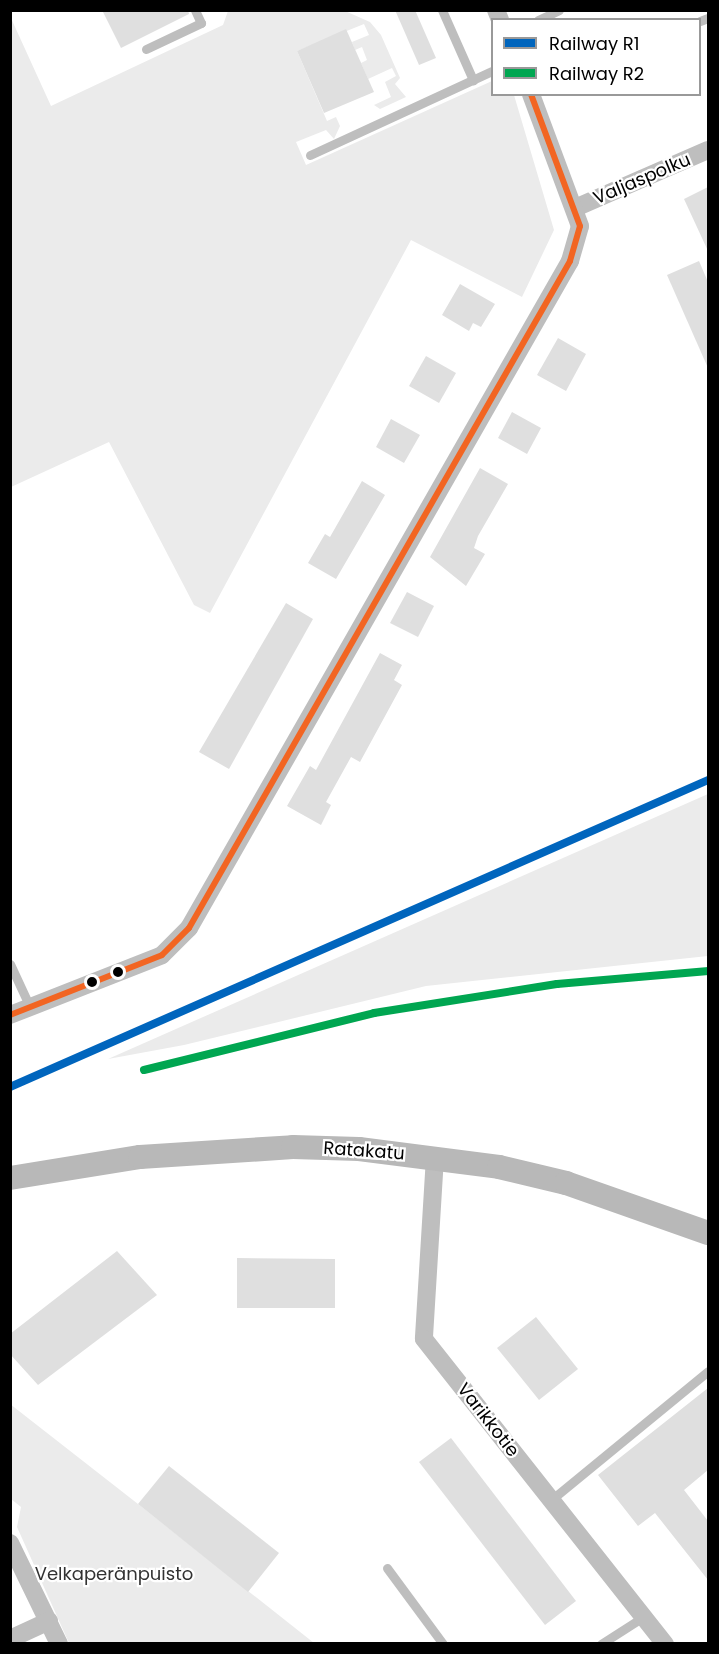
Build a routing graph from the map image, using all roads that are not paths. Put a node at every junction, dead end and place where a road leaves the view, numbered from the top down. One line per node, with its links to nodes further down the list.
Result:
1 (195, 10): 5 (lane)
2 (442, 10): 7 (lane)
3 (559, 10): 4 (lane)
4 (542, 18)
5 (146, 49)
6 (491, 71): 7 (lane)
7 (473, 80): 10 (lane)
8 (532, 96): 11 (street)
9 (708, 150): 11 (street, Valjaspolku)
10 (310, 154)
11 (575, 208): 13 (street)
12 (10, 964): 13 (lane)
13 (30, 1007): 14 (street)
14 (10, 1015)
15 (435, 1157): 16 (main road, Ratakatu); 17 (main road, Ratakatu); 19 (street, Varikkotie)
16 (10, 1178)
17 (708, 1233)
18 (708, 1371): 19 (lane)
19 (551, 1500): 22 (street, Varikkotie)
20 (10, 1543): 23 (street)
21 (387, 1568): 26 (lane)
22 (644, 1617): 27 (lane); 28 (street, Varikkotie)
23 (49, 1621): 24 (street); 25 (street)
24 (10, 1639)
25 (59, 1644)
26 (443, 1644)
27 (601, 1644)
28 (665, 1644)

